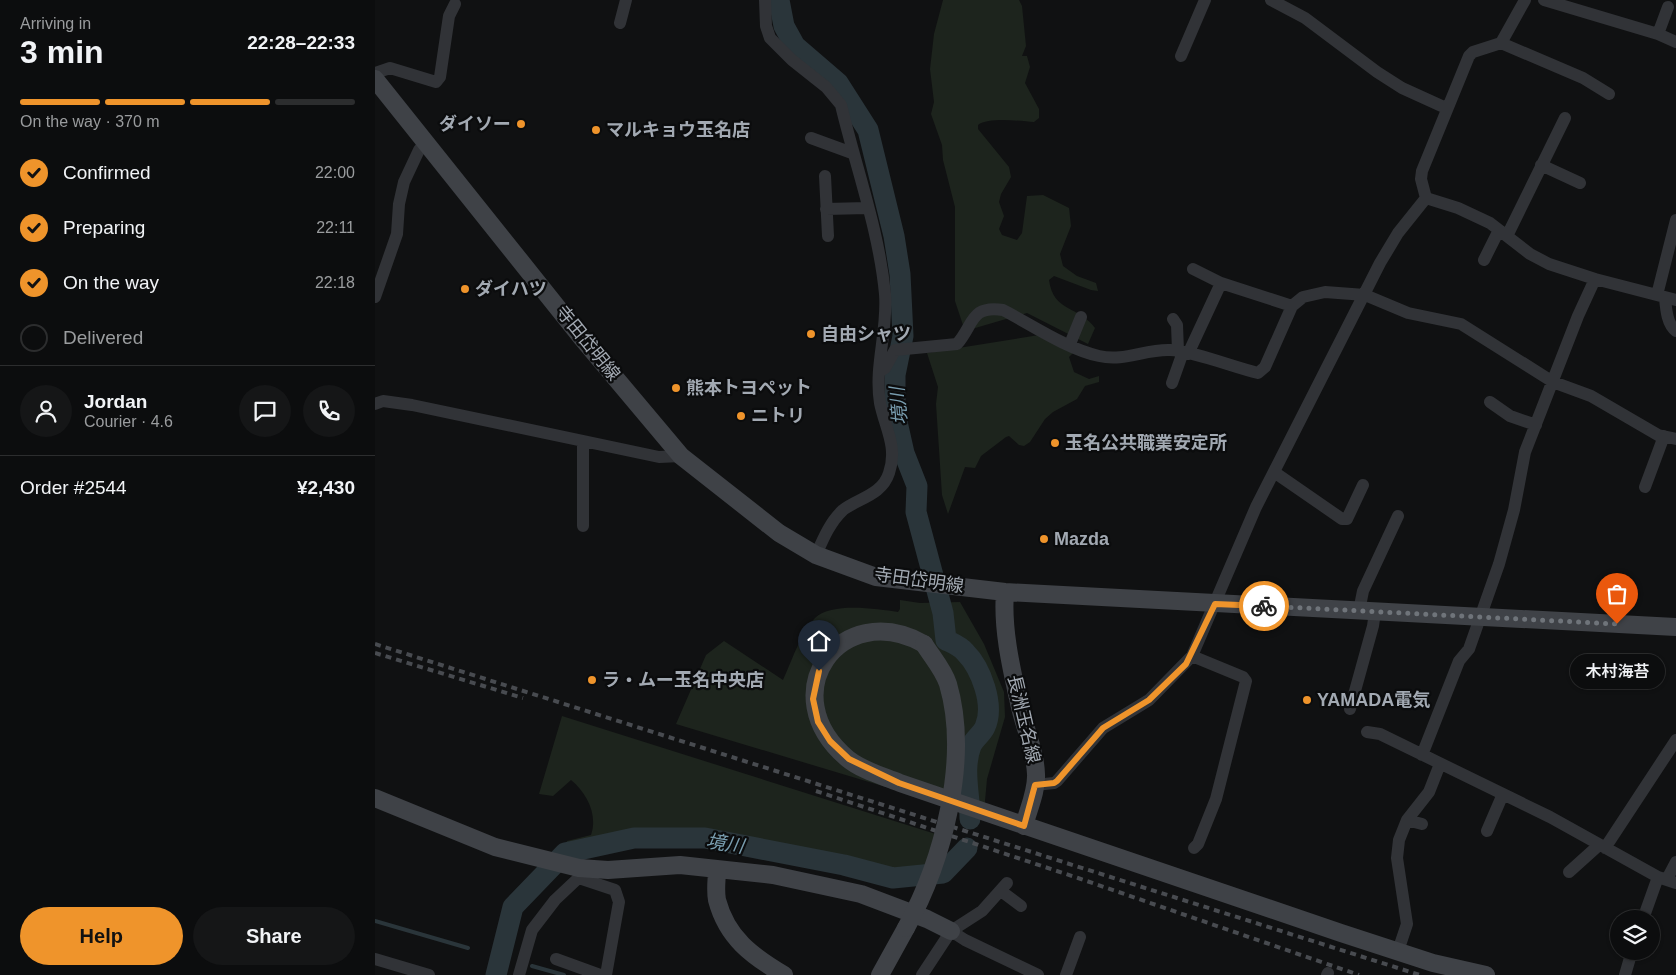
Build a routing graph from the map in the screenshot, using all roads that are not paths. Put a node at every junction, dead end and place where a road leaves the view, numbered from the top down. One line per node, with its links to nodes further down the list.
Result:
1 (626, 0): 9 (street)
2 (765, 0): 21 (street)
3 (1205, 0): 13 (street)
4 (1271, 0): 17 (street)
5 (1525, 0): 12 (street)
6 (1544, 0): 10 (street)
7 (455, 4): 14 (street)
8 (1668, 8): 10 (street)
9 (620, 23)
10 (1659, 34): 11 (street)
11 (1676, 42)
12 (1501, 43): 16 (street); 17 (street)
13 (1181, 56)
14 (375, 73)
15 (375, 79): 20 (main road, 寺田岱明線)
16 (1609, 94)
17 (1446, 108): 25 (street)
18 (1565, 118): 22 (street)
19 (811, 138): 21 (street)
20 (426, 142): 32 (street); 53 (main road, 寺田岱明線)
21 (852, 153): 26 (street)
22 (1541, 165): 24 (street); 29 (street)
23 (825, 176): 27 (street)
24 (1580, 183)
25 (1427, 198): 29 (street); 36 (street)
26 (867, 208): 27 (street); 45 (street)
27 (827, 209): 30 (street)
28 (1676, 220): 38 (street)
29 (1503, 233): 31 (street); 34 (street)
30 (828, 236)
31 (1484, 260)
32 (380, 269): 37 (street)
33 (1193, 269): 35 (street)
34 (1595, 279): 38 (street); 46 (street)
35 (1221, 284): 39 (street); 44 (street)
36 (1365, 295): 39 (street); 46 (street); 54 (street)
37 (375, 297)
38 (1666, 298): 42 (street)
39 (1292, 306): 44 (street)
40 (1081, 317): 43 (street)
41 (1173, 319): 44 (street)
42 (1676, 331)
43 (1069, 344): 44 (street); 45 (street)
44 (1183, 352): 47 (street)
45 (879, 372): 59 (street)
46 (1553, 382): 50 (street); 51 (street)
47 (1172, 383)
48 (1490, 402): 50 (street)
49 (375, 404): 52 (street)
50 (1536, 425): 63 (street)
51 (1670, 438): 56 (street)
52 (583, 441): 53 (street); 58 (street)
53 (681, 456): 59 (main road, 寺田岱明線)
54 (1274, 472): 55 (street); 61 (street)
55 (1363, 485)
56 (1645, 487)
57 (1399, 516): 62 (street)
58 (583, 526)
59 (816, 555): 60 (main road, 寺田岱明線)
60 (1005, 592): 61 (main road, 寺田岱明線); 71 (main road, 長洲玉名線)
61 (1215, 604): 62 (main road, 寺田岱明線); 65 (street)
62 (1367, 611): 63 (main road, 寺田岱明線); 66 (street)
63 (1480, 617): 64 (main road, 寺田岱明線); 69 (street)
64 (1676, 627)
65 (1191, 656): 71 (street); 79 (street)
66 (1350, 709)
67 (1367, 732): 69 (street)
68 (1676, 740): 78 (street)
69 (1422, 755): 70 (street)
70 (1439, 764): 72 (street); 74 (street)
71 (1035, 785): 76 (main road, 長洲玉名線)
72 (1503, 794): 77 (street); 78 (street)
73 (375, 798): 82 (main road)
74 (1407, 820): 75 (street); 89 (street)
75 (1422, 824)
76 (1024, 826): 89 (main road); 98 (main road, bridge)
77 (1487, 830)
78 (1602, 847): 83 (street); 84 (street)
79 (1193, 848)
80 (1676, 862): 84 (street)
81 (717, 869): 82 (main road); 87 (main road); 97 (main road)
82 (582, 872): 94 (street); 96 (street)
83 (1569, 872)
84 (1667, 880): 86 (street)
85 (1021, 906): 87 (street)
86 (1649, 910)
87 (951, 931): 99 (street); 100 (street)
88 (1080, 937): 101 (street)
89 (1398, 951): 102 (main road)
90 (375, 959): 93 (street)
91 (555, 959): 95 (street)
92 (1629, 960): 103 (street)
93 (429, 975)
94 (519, 975)
95 (600, 975)
96 (606, 975)
97 (784, 975)
98 (880, 975)
99 (922, 975)
100 (1038, 975)
101 (1066, 975)
102 (1486, 975)
103 (1625, 975)

